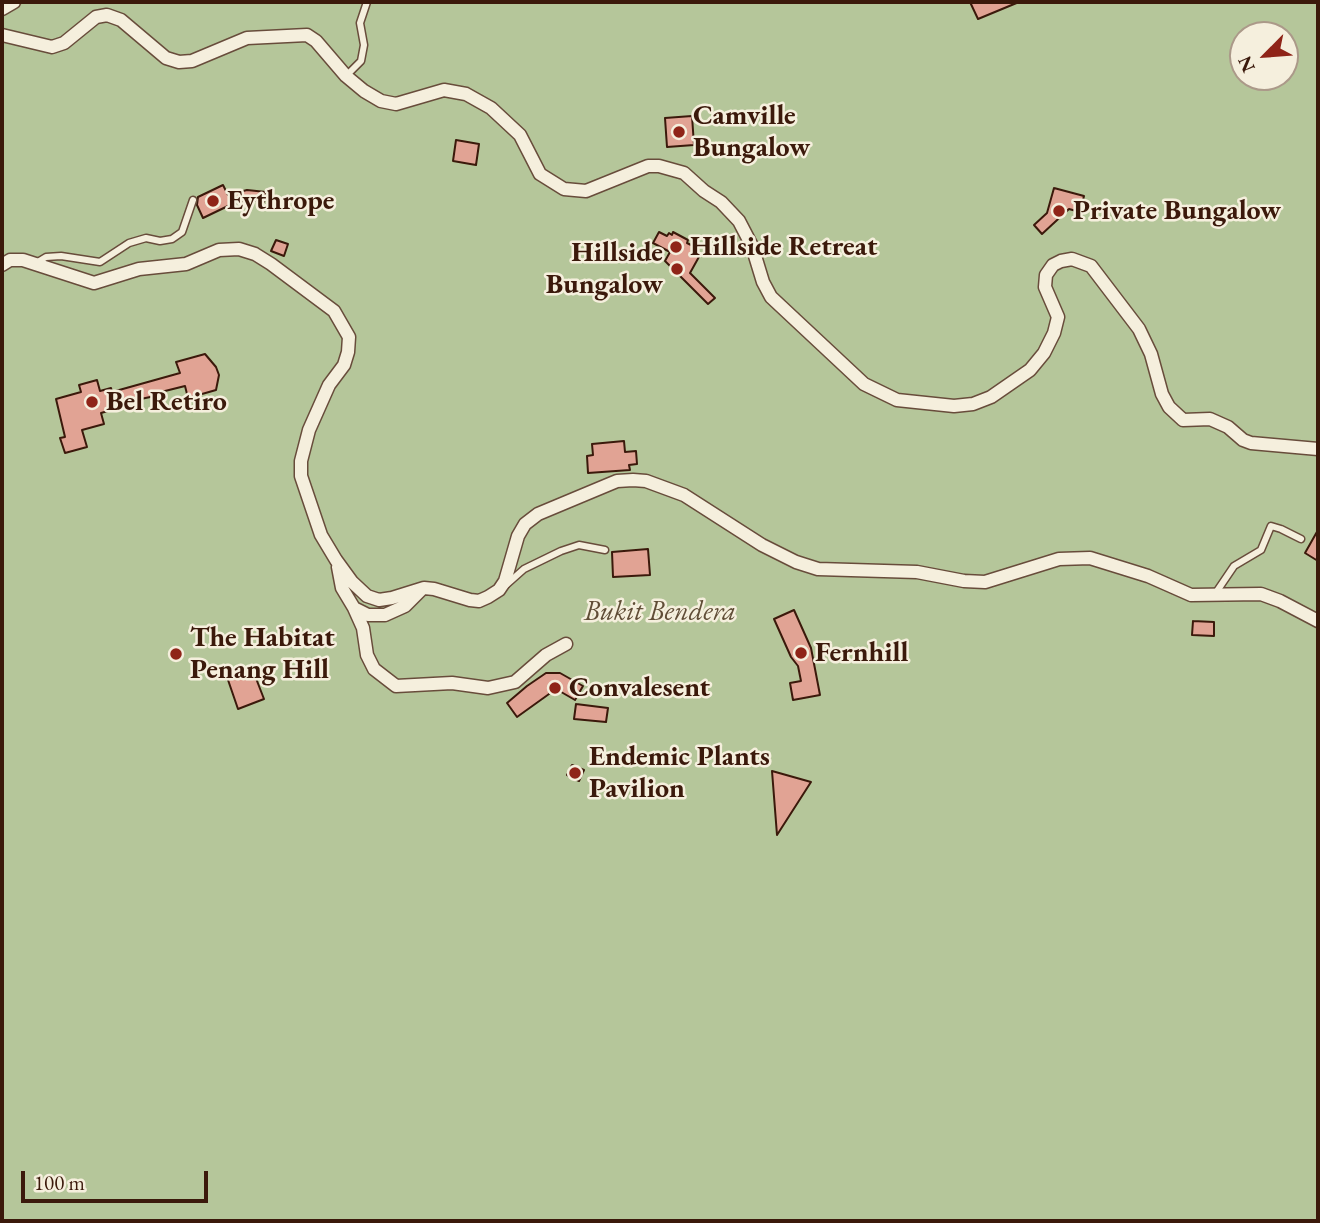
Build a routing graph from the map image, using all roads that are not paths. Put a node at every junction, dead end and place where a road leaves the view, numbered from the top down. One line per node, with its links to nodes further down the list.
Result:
1 (14, 2): 3 (street)
2 (367, 2): 5 (lane)
3 (2, 9)
4 (2, 35): 5 (street)
5 (346, 76): 9 (street)
6 (193, 200): 7 (lane)
7 (36, 263): 8 (street); 12 (street)
8 (2, 265)
9 (1318, 449)
10 (1301, 539): 15 (lane)
11 (604, 550): 14 (lane)
12 (336, 560): 13 (street); 16 (street)
13 (424, 588): 14 (street); 16 (street)
14 (499, 590): 15 (street)
15 (1214, 596): 17 (street)
16 (354, 608): 18 (street)
17 (1318, 621)
18 (566, 644)

